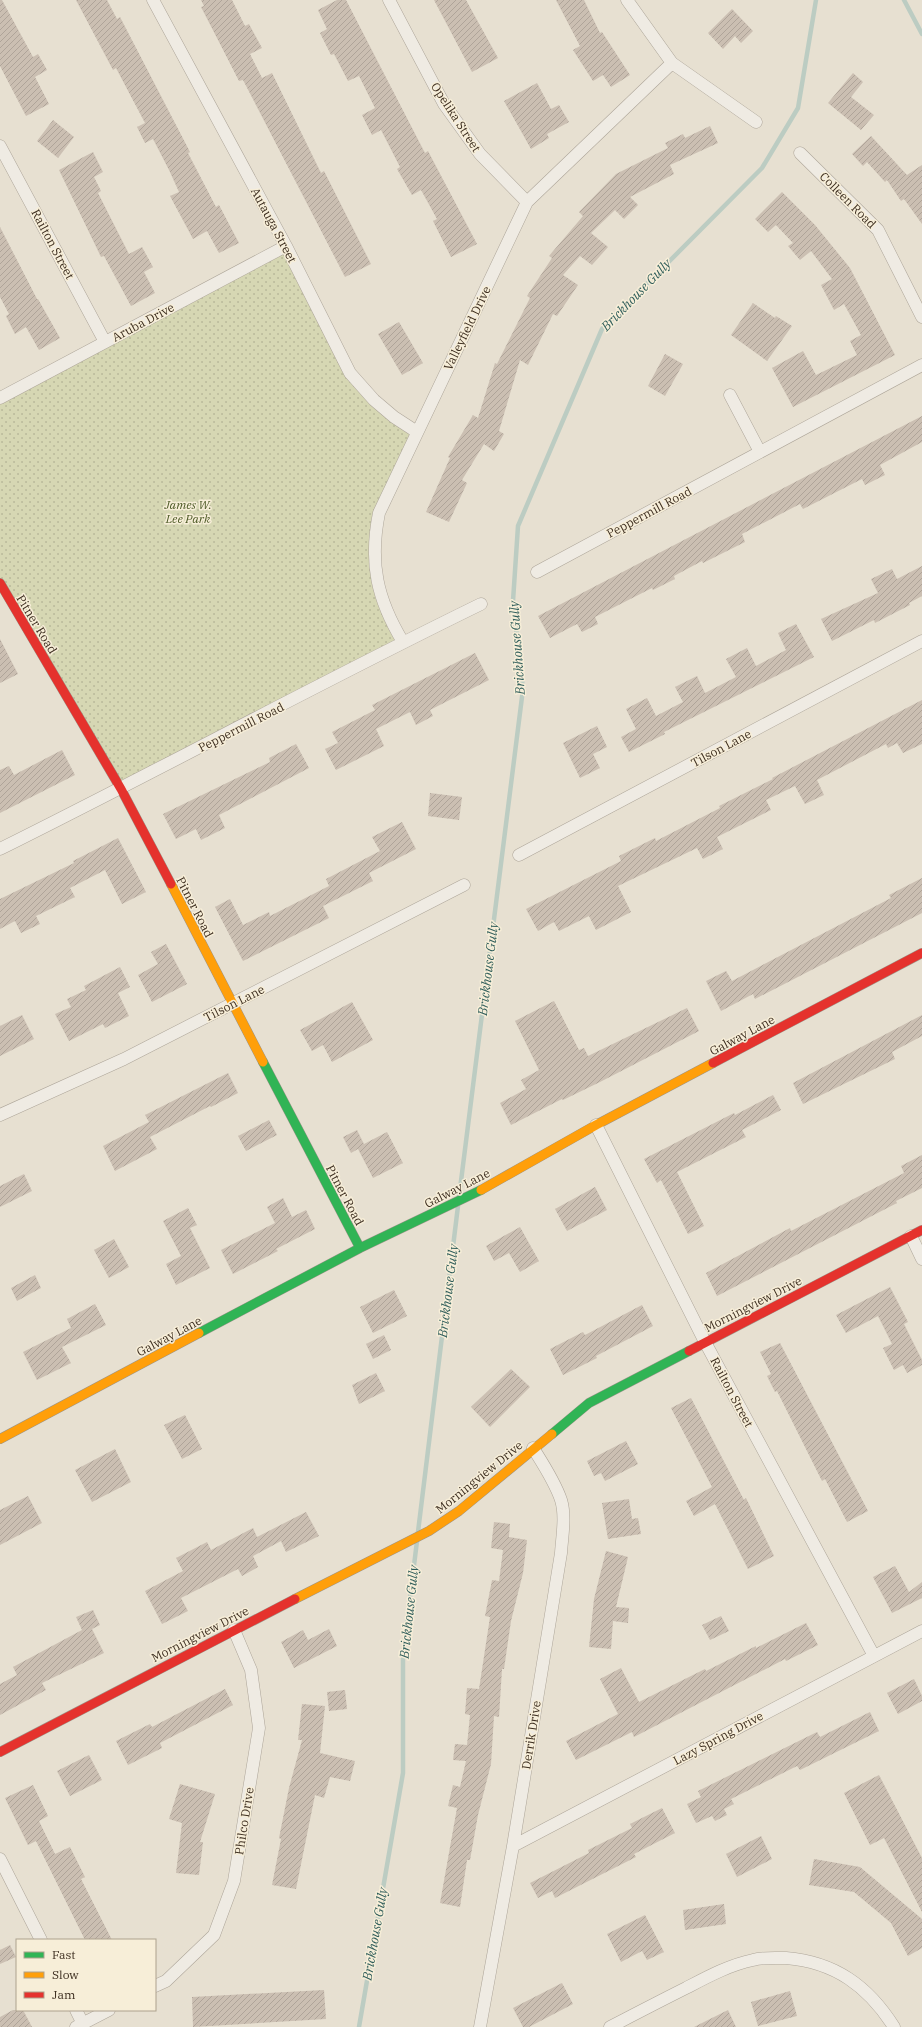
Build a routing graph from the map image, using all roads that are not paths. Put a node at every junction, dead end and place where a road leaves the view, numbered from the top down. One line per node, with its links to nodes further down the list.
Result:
1 (153, 0): 9 (street, Autauga Street)
2 (390, 0): 8 (street, Opelika Street)
3 (627, 0): 4 (street)
4 (672, 63): 5 (street); 8 (street, Valleyfield Drive)
5 (756, 122)
6 (0, 146): 11 (street, Railton Street)
7 (800, 153): 10 (street, Colleen Road)
8 (527, 202): 15 (street, Valleyfield Drive)
9 (286, 246): 11 (street, Aruba Drive); 15 (street, Autauga Street)
10 (922, 317)
11 (105, 342): 14 (street, Aruba Drive)
12 (922, 365): 16 (street, Peppermill Road)
13 (730, 394): 16 (street)
14 (0, 398)
15 (417, 432): 22 (street, Valleyfield Drive)
16 (760, 452): 17 (street, Peppermill Road)
17 (537, 572)
18 (0, 583): 19 (street, Pitner Road)
19 (4, 599): 23 (street, Pitner Road)
20 (481, 604): 22 (street, Peppermill Road)
21 (922, 641): 25 (street, Tilson Lane)
22 (403, 642): 23 (street, Peppermill Road)
23 (121, 789): 24 (street, Peppermill Road); 28 (street, Pitner Road)
24 (0, 849)
25 (519, 855)
26 (464, 885): 28 (street, Tilson Lane)
27 (922, 953): 30 (street, Galway Lane)
28 (232, 1005): 29 (street, Tilson Lane); 33 (street, Pitner Road)
29 (0, 1115)
30 (596, 1125): 33 (street, Galway Lane); 35 (street, Railton Street)
31 (922, 1230): 32 (street, Morningview Drive)
32 (911, 1236): 34 (street); 35 (street, Morningview Drive)
33 (360, 1248): 36 (street, Galway Lane)
34 (922, 1258)
35 (705, 1342): 37 (street, Morningview Drive); 40 (street, Railton Street)
36 (0, 1439)
37 (533, 1448): 38 (street, Morningview Drive); 42 (street, Derrik Drive)
38 (234, 1630): 41 (street, Morningview Drive); 45 (street, Philco Drive)
39 (922, 1631): 40 (street, Lazy Spring Drive)
40 (874, 1656): 42 (street, Lazy Spring Drive)
41 (0, 1752)
42 (513, 1846): 49 (street, Derrik Drive)
43 (0, 1859): 44 (street)
44 (40, 1939)
45 (156, 1986)
46 (76, 2011): 48 (street)
47 (107, 2011): 48 (street)
48 (79, 2025)
49 (480, 2027)
50 (610, 2027): 51 (street)
51 (894, 2027)

